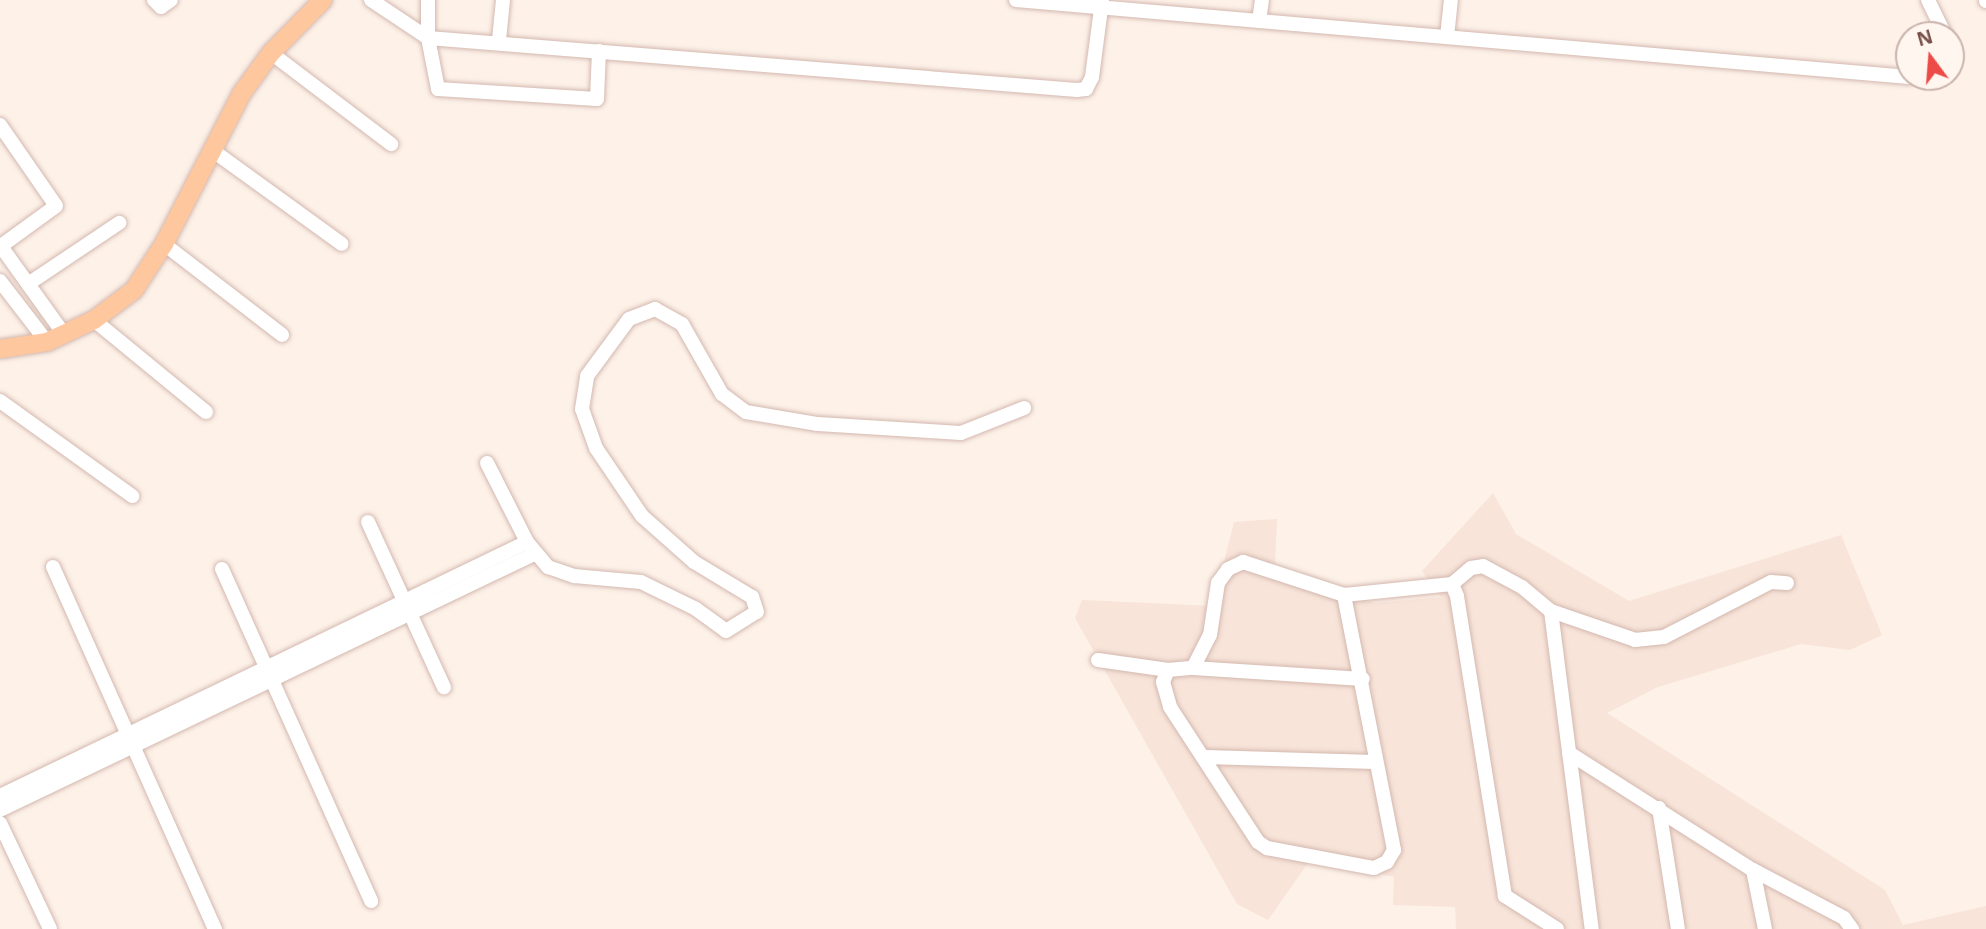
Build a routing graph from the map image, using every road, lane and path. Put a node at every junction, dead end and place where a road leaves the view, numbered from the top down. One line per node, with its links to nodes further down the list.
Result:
1 (154, 0): 2 (street)
2 (171, 0)
3 (323, 0): 18 (main road)
4 (371, 0): 15 (street)
5 (428, 0): 15 (street)
6 (503, 0): 16 (street)
7 (1016, 0): 11 (street)
8 (1262, 0): 12 (street)
9 (1451, 0): 14 (street)
10 (1928, 0): 13 (street)
11 (1102, 4): 12 (street); 17 (street)
12 (1259, 21): 14 (street)
13 (1938, 21)
14 (1447, 37): 19 (street)
15 (428, 38): 16 (street); 17 (street)
16 (499, 40): 17 (street)
17 (599, 51)
18 (271, 53): 21 (street); 22 (main road)
19 (1895, 76)
20 (0, 125): 26 (street)
21 (391, 144)
22 (212, 150): 24 (main road); 25 (street)
23 (119, 223): 28 (street)
24 (164, 244): 29 (main road); 31 (street)
25 (342, 244)
26 (0, 245): 28 (street)
27 (0, 281): 32 (street)
28 (28, 284): 30 (street)
29 (94, 320): 30 (main road); 36 (street)
30 (64, 334): 32 (main road)
31 (282, 335)
32 (47, 342): 33 (main road)
33 (0, 349)
34 (0, 401): 38 (street)
35 (1024, 408): 40 (street)
36 (205, 412)
37 (487, 463): 40 (street)
38 (132, 496)
39 (368, 522): 46 (street)
40 (531, 548): 46 (street)
41 (52, 567): 54 (street)
42 (222, 569): 51 (street)
43 (1787, 583): 47 (street)
44 (1452, 584): 45 (street); 47 (street); 66 (street)
45 (1344, 595): 49 (street); 52 (street)
46 (407, 607): 51 (street); 53 (street)
47 (1552, 611): 55 (street)
48 (1098, 660): 50 (street)
49 (1193, 668): 50 (street); 52 (street)
50 (1168, 670): 56 (street)
51 (269, 673): 54 (street); 63 (street)
52 (1363, 679): 57 (street)
53 (444, 687)
54 (130, 740): 58 (street); 60 (street); 65 (street)
55 (1569, 753): 59 (street); 67 (street)
56 (1204, 757): 57 (street); 57 (street)
57 (1376, 762)
58 (0, 796)
59 (1659, 808): 62 (street); 68 (street)
60 (0, 810)
61 (0, 822): 64 (street)
62 (1753, 870): 69 (street); 70 (street)
63 (371, 901)
64 (50, 929)
65 (215, 929)
66 (1557, 929)
67 (1592, 929)
68 (1678, 929)
69 (1765, 929)
70 (1852, 929)

